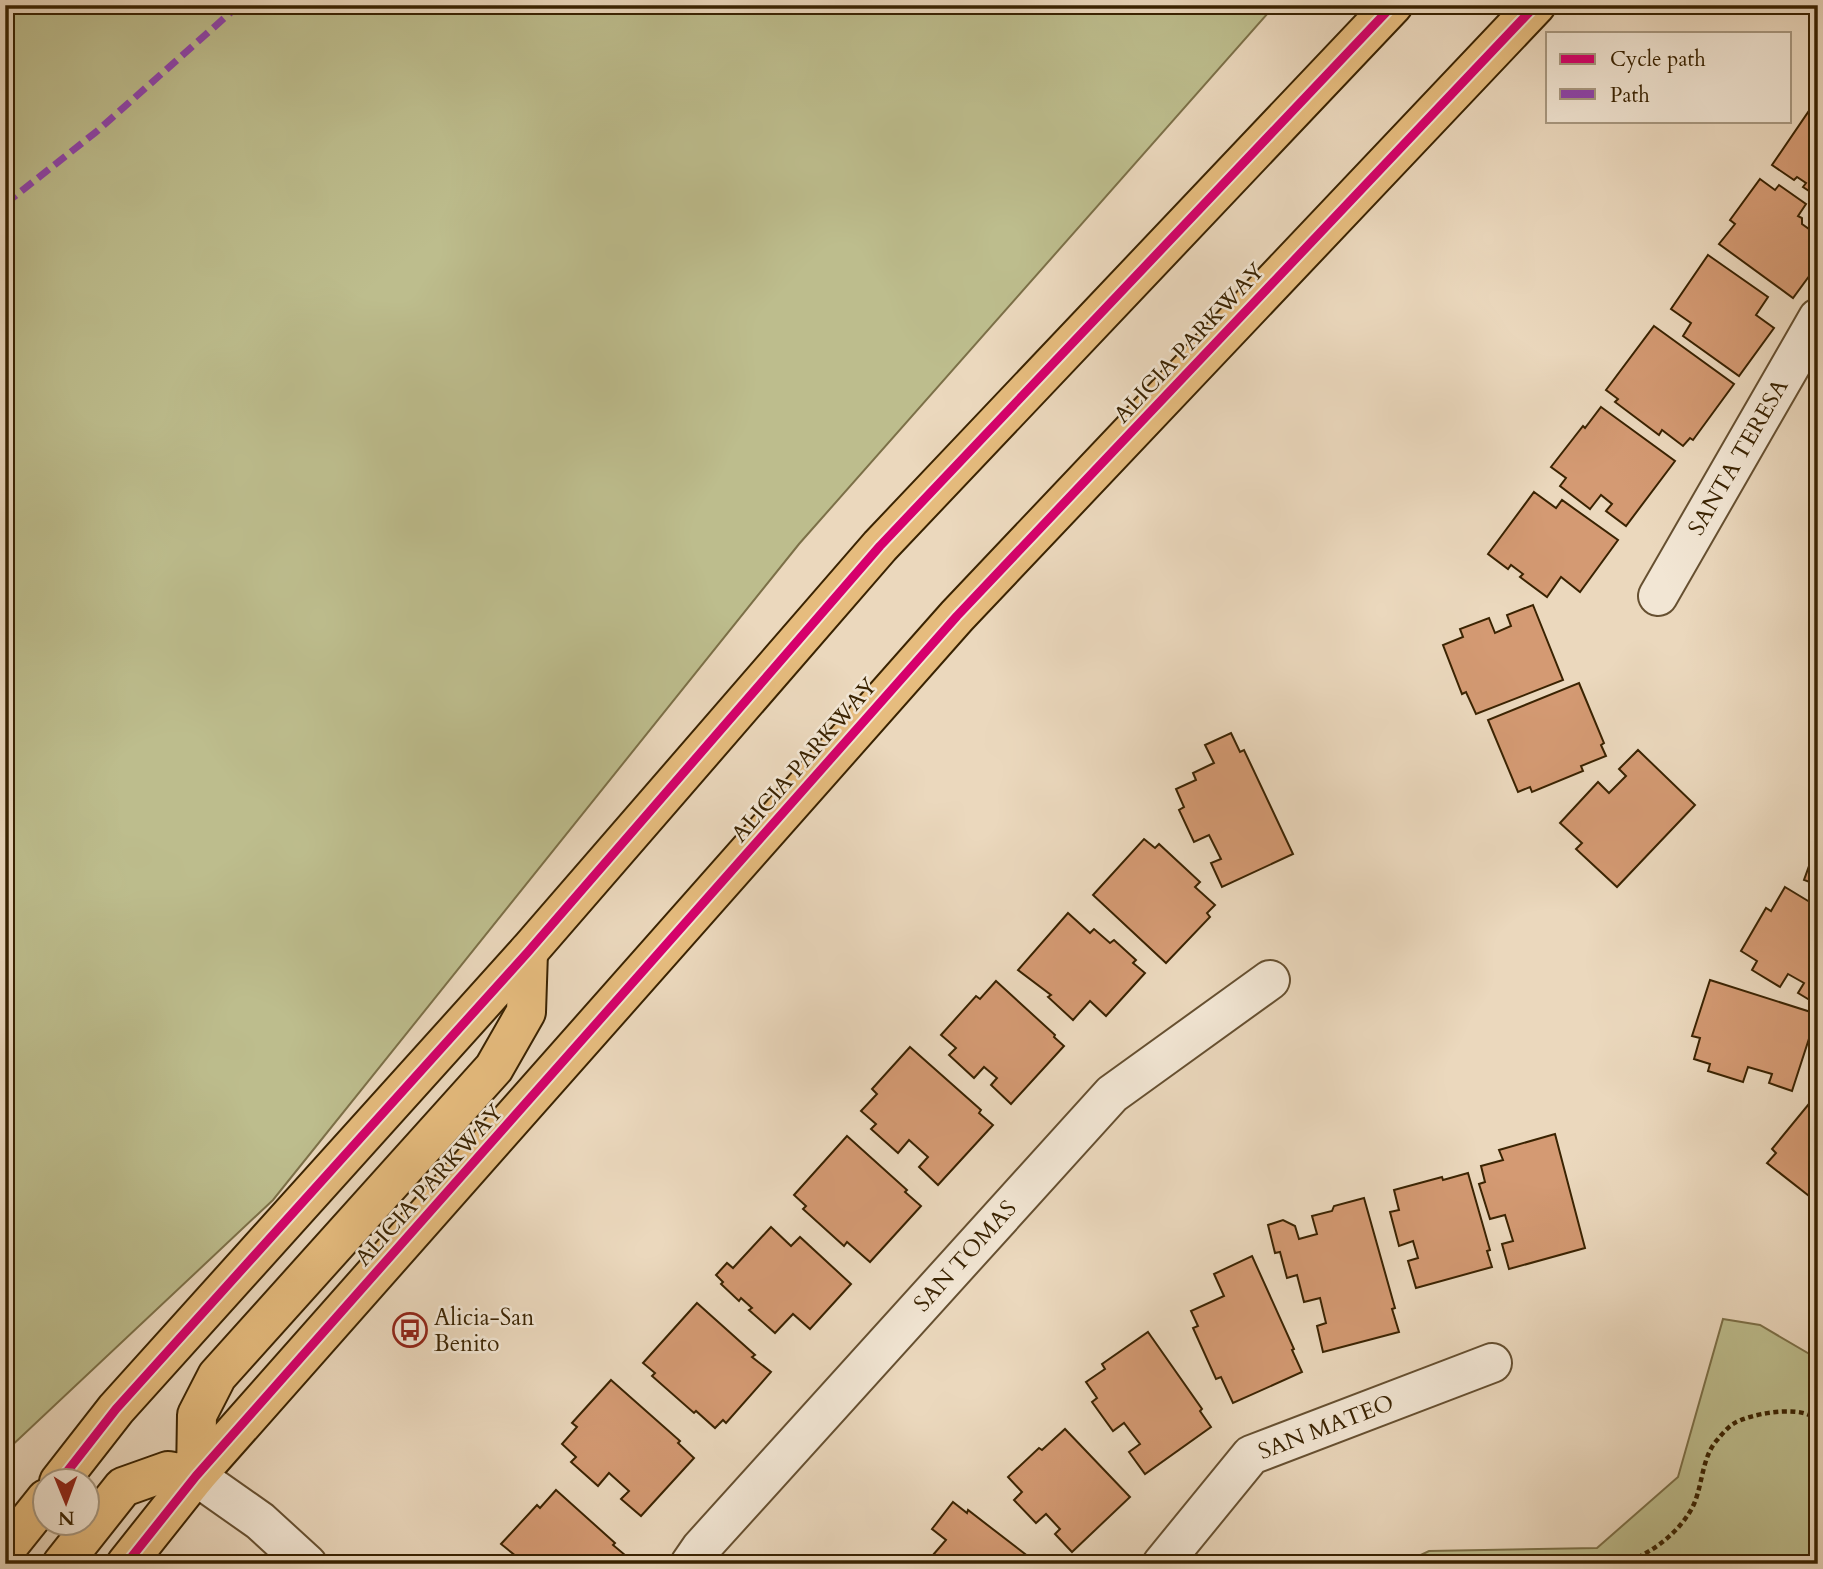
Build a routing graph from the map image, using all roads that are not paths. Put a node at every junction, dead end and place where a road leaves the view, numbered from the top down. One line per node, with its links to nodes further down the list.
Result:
1 (1392, 5): 5 (main road)
2 (1536, 5): 9 (main road, ALICIA PARKWAY)
3 (1818, 318): 4 (street, SANTA TERESA)
4 (1658, 596)
5 (528, 952): 8 (main road); 9 (main road)
6 (1270, 980): 15 (street, SAN TOMAS)
7 (1492, 1363): 16 (street, SAN MATEO)
8 (70, 1468)
9 (196, 1476): 12 (main road); 13 (main road, ALICIA PARKWAY); 14 (street)
10 (32, 1516): 11 (main road)
11 (5, 1550)
12 (61, 1564)
13 (126, 1564)
14 (307, 1564)
15 (690, 1564)
16 (1163, 1564)

